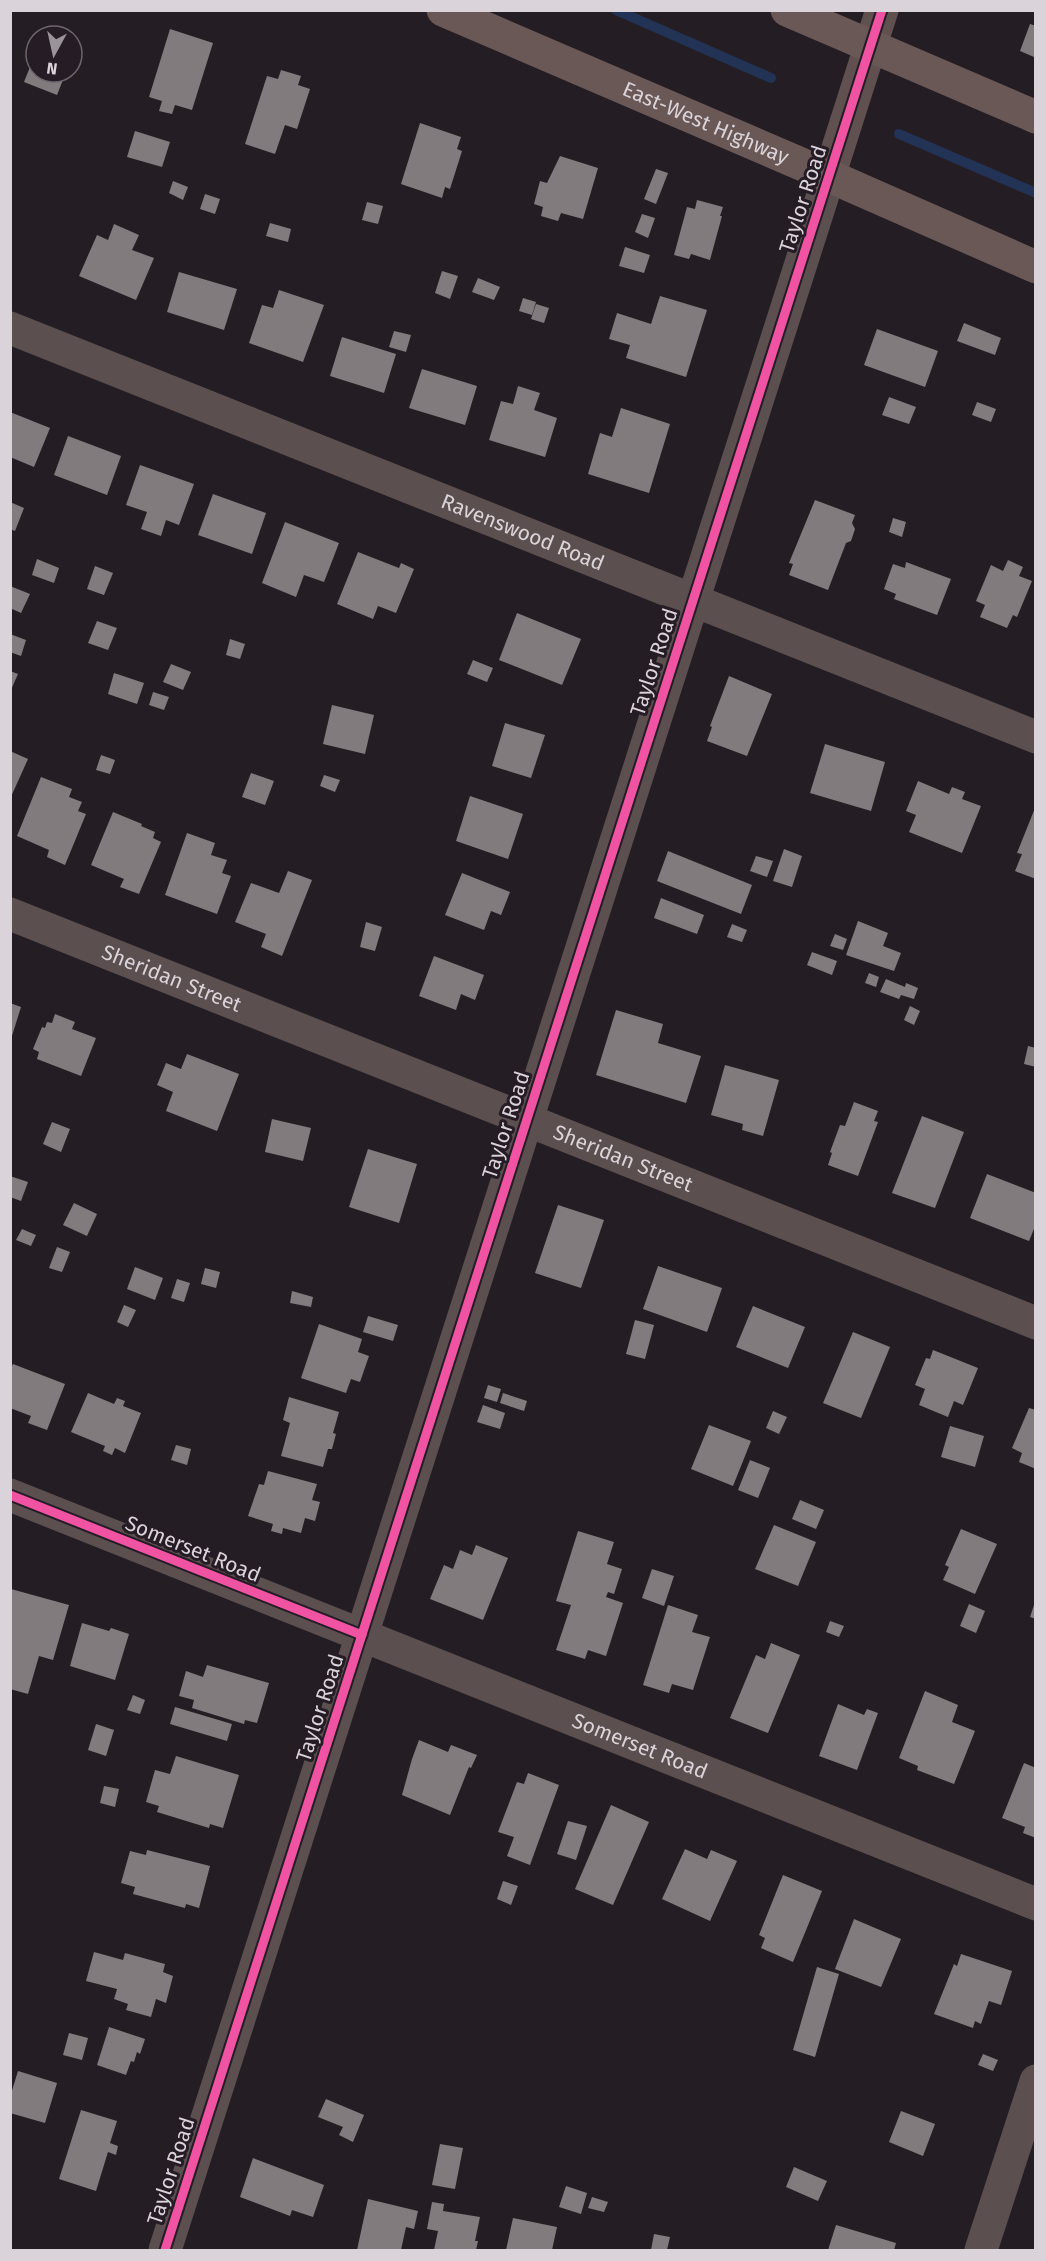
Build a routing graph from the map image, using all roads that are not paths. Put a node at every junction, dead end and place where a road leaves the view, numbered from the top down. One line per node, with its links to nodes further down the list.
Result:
1 (443, 10): 6 (main road, East-West Highway)
2 (787, 10): 4 (main road)
3 (882, 10): 4 (street, Taylor Road)
4 (871, 46): 5 (main road); 6 (street, Taylor Road)
5 (1035, 117)
6 (829, 176): 7 (main road, East-West Highway); 9 (street, Taylor Road)
7 (1035, 267)
8 (10, 328): 9 (street, Ravenswood Road)
9 (693, 600): 10 (street, Ravenswood Road); 12 (street, Taylor Road)
10 (1035, 737)
11 (10, 914): 12 (street, Sheridan Street)
12 (526, 1120): 13 (street, Sheridan Street); 15 (street, Taylor Road)
13 (1035, 1323)
14 (10, 1495): 15 (street, Somerset Road)
15 (362, 1635): 16 (street, Somerset Road); 18 (street, Taylor Road)
16 (1035, 1904)
17 (1035, 2081): 19 (street)
18 (165, 2250)
19 (981, 2250)

